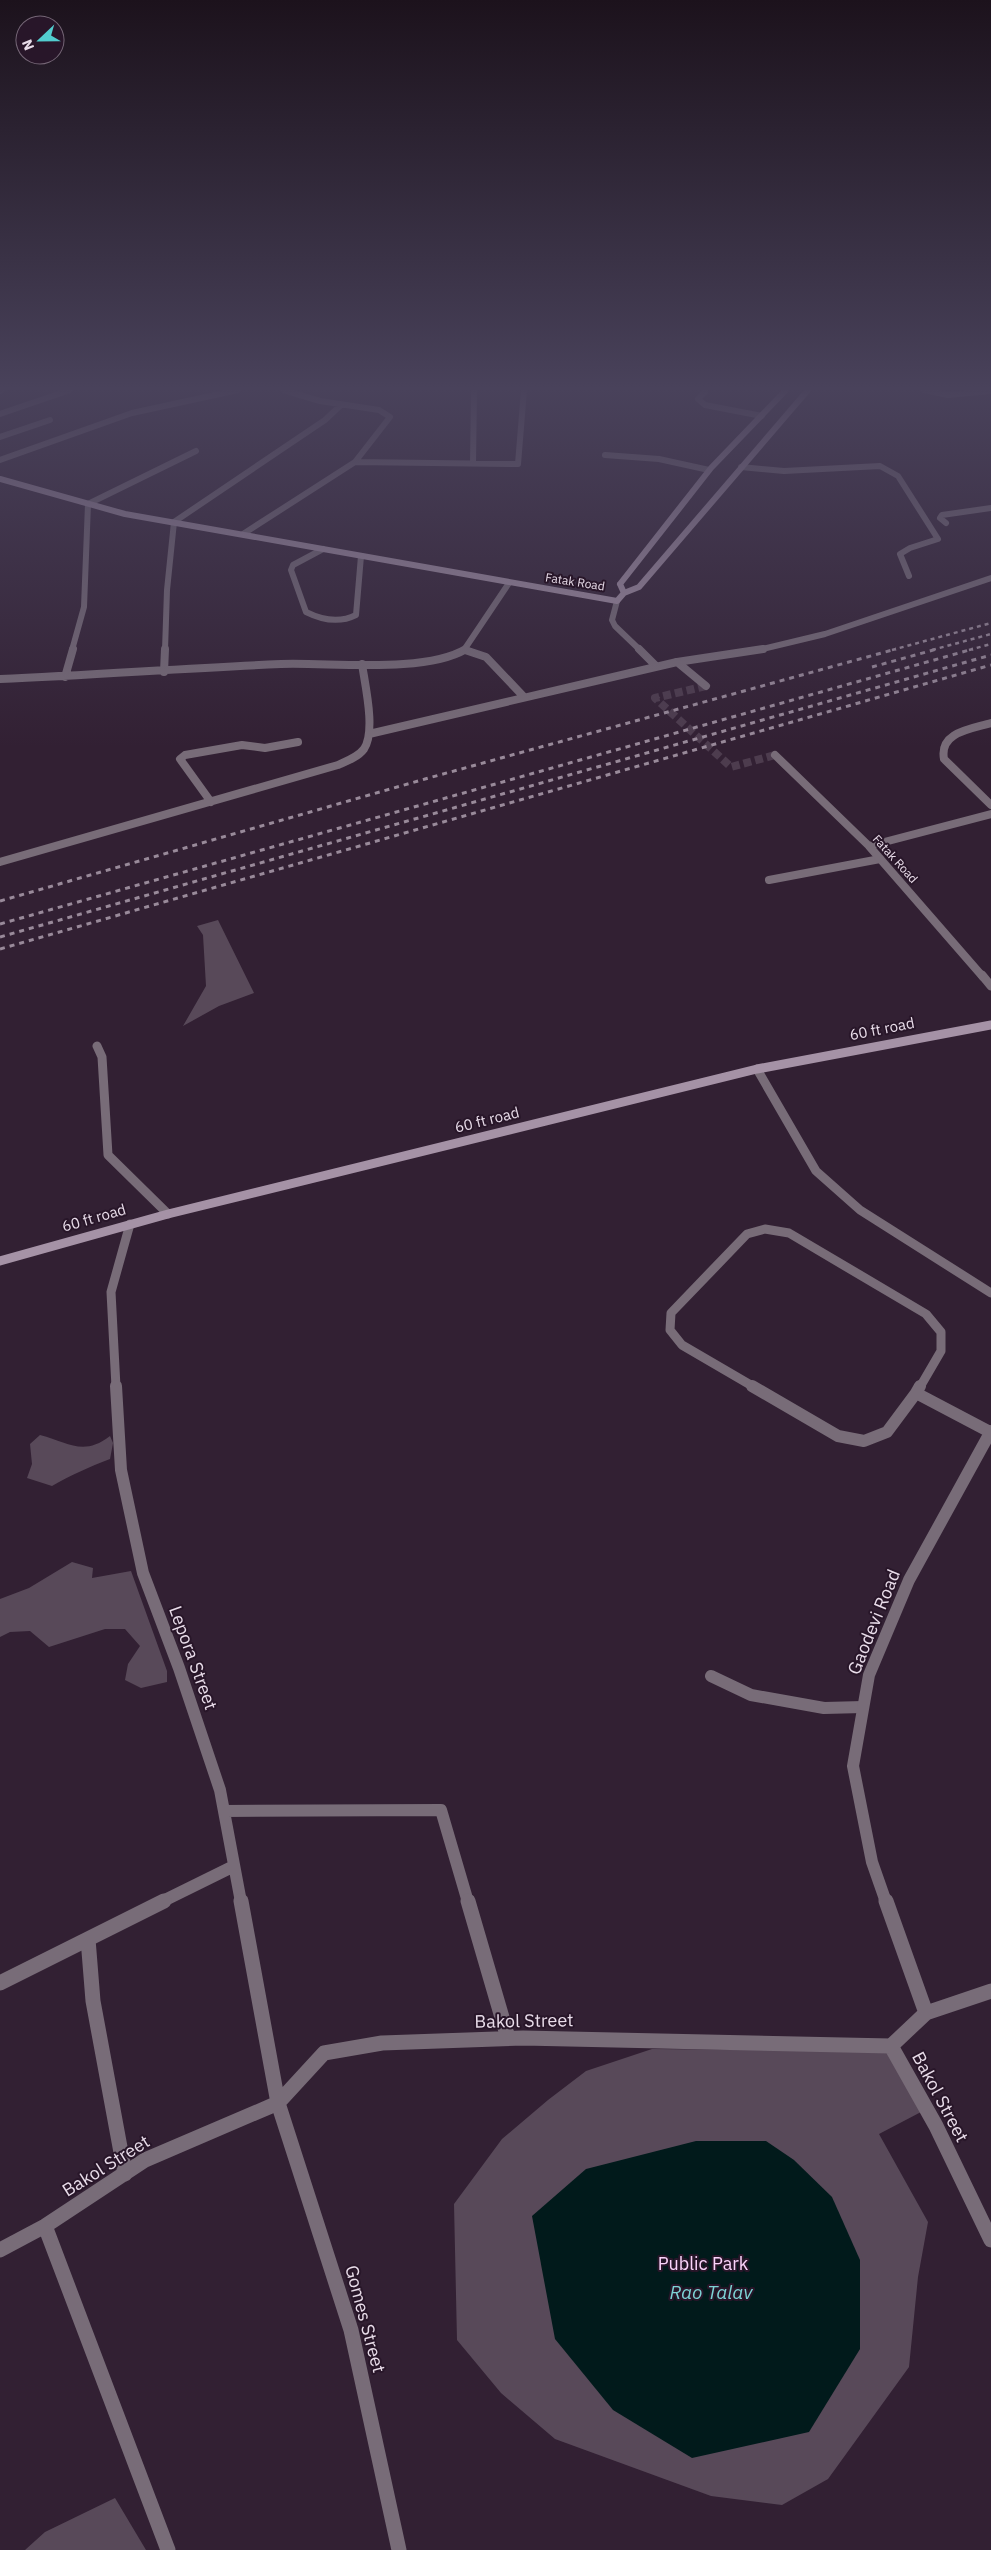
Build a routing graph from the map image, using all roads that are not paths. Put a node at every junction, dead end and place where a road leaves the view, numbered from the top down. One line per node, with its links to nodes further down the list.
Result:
1 (88, 509): 26 (street)
2 (106, 509): 9 (main road, Fatak Road)
3 (193, 509): 9 (street)
4 (282, 509): 11 (street)
5 (679, 509): 17 (main road)
6 (705, 509): 18 (main road)
7 (919, 509): 14 (street)
8 (983, 509): 10 (street)
9 (174, 522): 11 (main road, Fatak Road); 25 (street)
10 (946, 523)
11 (243, 534): 12 (main road, Fatak Road)
12 (323, 549): 13 (main road, Fatak Road); 13 (street)
13 (362, 556): 16 (main road, Fatak Road)
14 (909, 576)
15 (991, 578): 22 (street)
16 (509, 583): 20 (main road, Fatak Road); 21 (street)
17 (620, 584): 18 (main road); 19 (main road, Fatak Road)
18 (639, 587): 19 (main road, Fatak Road)
19 (624, 593): 20 (main road)
20 (617, 601): 24 (street)
21 (465, 650): 23 (street); 29 (street)
22 (677, 662): 24 (street); 28 (street)
23 (362, 664): 25 (street); 31 (street)
24 (655, 666): 29 (street)
25 (164, 672): 26 (street)
26 (65, 677): 27 (street)
27 (0, 679)
28 (706, 686)
29 (524, 697): 31 (street)
30 (991, 723): 35 (street)
31 (369, 734): 34 (street)
32 (298, 742): 34 (street)
33 (775, 755): 37 (street, Fatak Road)
34 (211, 802): 39 (street)
35 (991, 805)
36 (991, 814): 37 (street)
37 (869, 846): 38 (street, Fatak Road)
38 (880, 859): 40 (street); 41 (street, Fatak Road)
39 (0, 862)
40 (769, 880)
41 (991, 986)
42 (989, 1023): 44 (main road, 60 ft road)
43 (97, 1046): 45 (street)
44 (757, 1068): 45 (main road, 60 ft road); 48 (street)
45 (168, 1214): 46 (main road, 60 ft road)
46 (130, 1224): 47 (main road, 60 ft road); 53 (street, Lepora Street)
47 (0, 1261)
48 (991, 1293)
49 (916, 1393): 49 (street); 50 (street)
50 (991, 1432): 52 (street, Gaodevi Road)
51 (711, 1676): 52 (street)
52 (863, 1707): 58 (street, Gaodevi Road)
53 (224, 1811): 54 (street, Lepora Street); 59 (street)
54 (234, 1866): 55 (street); 61 (street, Lepora Street)
55 (88, 1938): 56 (street); 62 (street)
56 (0, 1982)
57 (991, 1991): 58 (street)
58 (926, 2013): 60 (street)
59 (508, 2038): 60 (street, Bakol Street); 61 (street, Bakol Street)
60 (891, 2046): 64 (street, Bakol Street)
61 (278, 2103): 62 (street, Bakol Street); 67 (street, Gomes Street)
62 (125, 2174): 63 (street, Bakol Street)
63 (45, 2226): 65 (street, Bakol Street); 66 (street)
64 (991, 2240)
65 (0, 2250)
66 (168, 2550)
67 (399, 2550)

